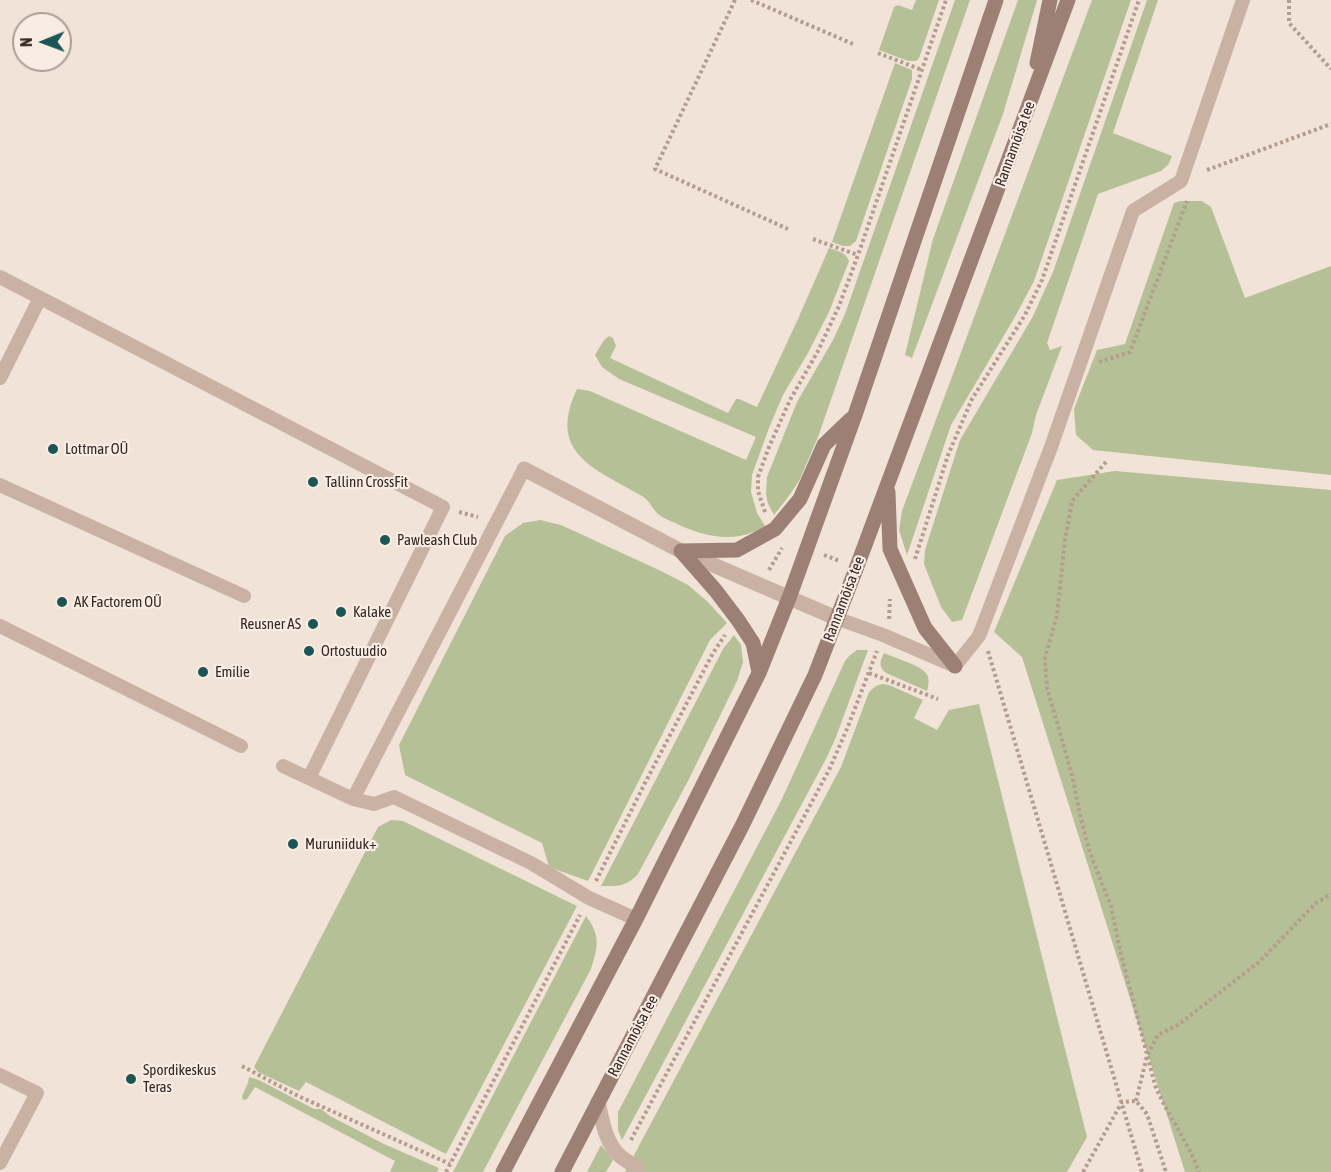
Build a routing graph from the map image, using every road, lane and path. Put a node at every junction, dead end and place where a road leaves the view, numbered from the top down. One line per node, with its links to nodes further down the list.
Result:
1 (735, 0): 17 (path)
2 (751, 0): 10 (path)
3 (946, 0): 13 (path)
4 (996, 0): 23 (main road)
5 (1050, 0): 14 (main road)
6 (1068, 0): 14 (main road, Rannamõisa tee)
7 (1139, 0): 34 (path)
8 (1243, 0): 40 (lane)
9 (1289, 0): 12 (path)
10 (853, 44)
11 (878, 53): 13 (path)
12 (1331, 69)
13 (922, 70): 19 (path)
14 (1026, 115): 27 (main road, Rannamõisa tee)
15 (1331, 124): 16 (path)
16 (1208, 170)
17 (788, 229)
18 (813, 239): 19 (path)
19 (858, 255): 29 (path)
20 (0, 277): 21 (lane)
21 (40, 298): 22 (lane); 28 (lane)
22 (0, 378)
23 (855, 415): 31 (main road); 36 (main road)
24 (1106, 462): 54 (path)
25 (524, 469): 30 (lane); 31 (street)
26 (0, 485): 35 (lane)
27 (887, 486): 37 (main road, Rannamõisa tee); 42 (main road)
28 (442, 507): 30 (path); 48 (lane)
29 (766, 516)
30 (496, 523): 49 (lane)
31 (681, 551): 36 (street); 43 (main road)
32 (830, 557): 33 (path)
33 (838, 560)
34 (909, 566)
35 (244, 596)
36 (789, 598): 37 (street); 43 (main road)
37 (836, 618): 42 (lane); 58 (main road, Rannamõisa tee)
38 (0, 626): 46 (lane)
39 (730, 628): 50 (path)
40 (979, 636): 42 (lane); 59 (path)
41 (877, 651): 44 (path)
42 (955, 666)
43 (759, 673): 53 (main road)
44 (869, 673): 45 (path); 60 (path)
45 (938, 699)
46 (241, 746)
47 (283, 766): 48 (lane)
48 (309, 778): 49 (lane)
49 (353, 799): 53 (lane)
50 (596, 883)
51 (1331, 894): 54 (path)
52 (581, 913): 62 (path)
53 (636, 919): 65 (main road)
54 (1148, 1056): 57 (path); 70 (path)
55 (242, 1066): 62 (path)
56 (0, 1075): 61 (lane)
57 (1136, 1101): 59 (path); 69 (path)
58 (598, 1102): 60 (street); 66 (main road, Rannamõisa tee)
59 (1122, 1102): 67 (path); 68 (path)
60 (622, 1157): 63 (street)
61 (0, 1164)
62 (450, 1164): 64 (path)
63 (636, 1167)
64 (446, 1172)
65 (503, 1172)
66 (562, 1172)
67 (1083, 1172)
68 (1142, 1172)
69 (1166, 1172)
70 (1199, 1172)

